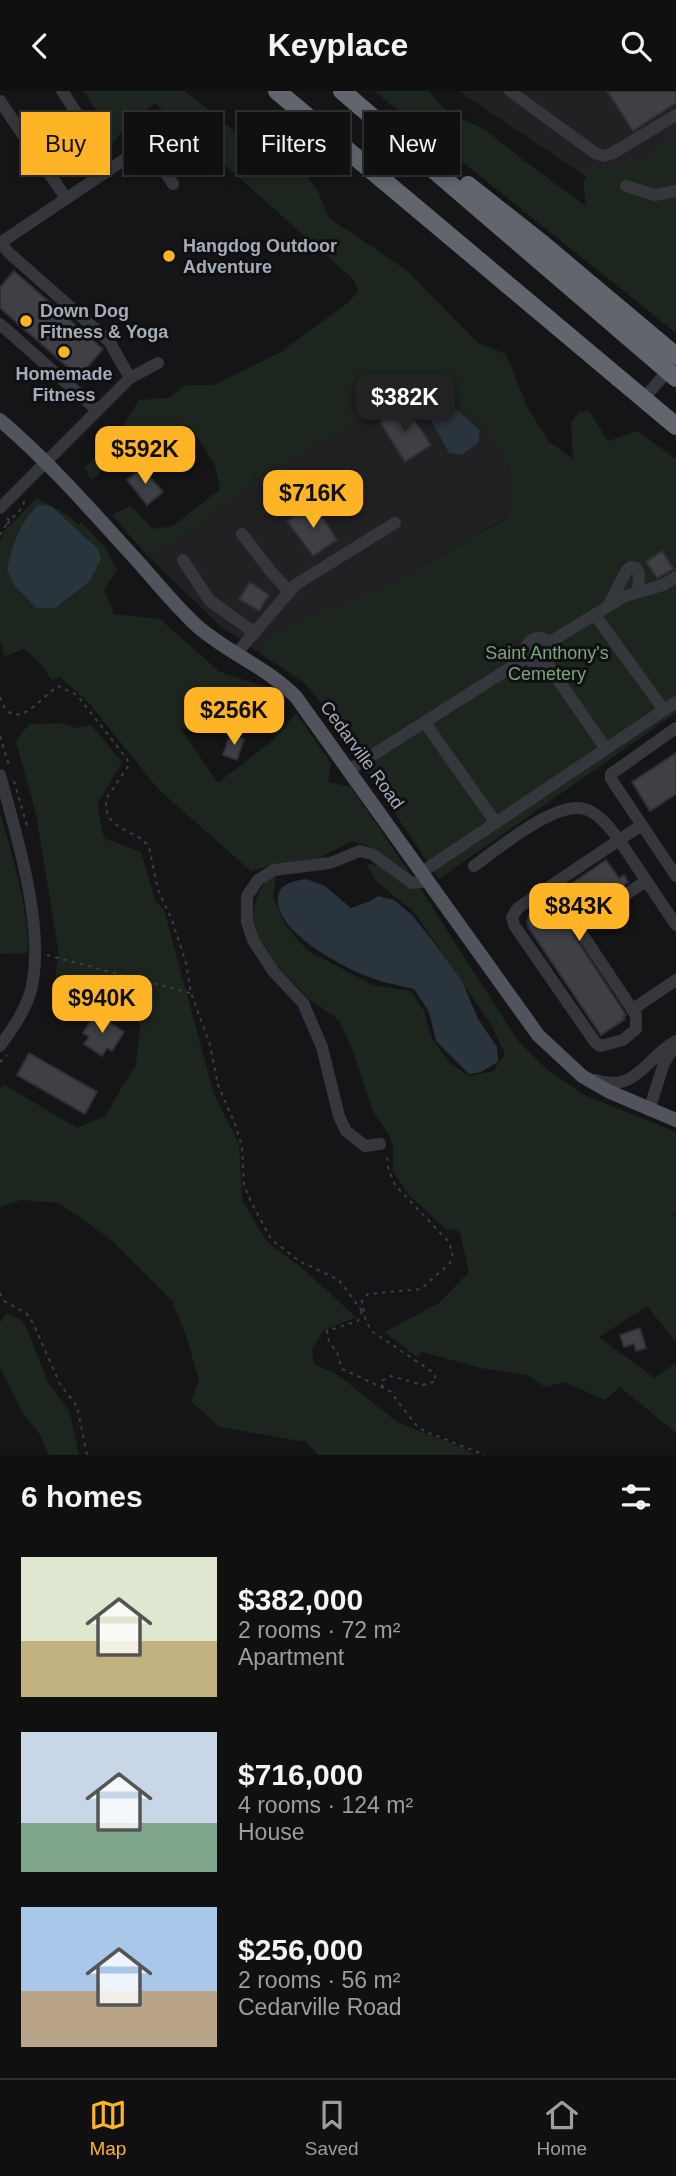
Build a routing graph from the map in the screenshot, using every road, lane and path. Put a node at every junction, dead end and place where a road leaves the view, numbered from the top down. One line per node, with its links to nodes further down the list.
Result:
1 (62, 91): 7 (street)
2 (269, 91): 11 (highway)
3 (278, 91): 11 (highway)
4 (342, 91): 19 (highway)
5 (510, 91): 8 (street)
6 (0, 101): 9 (street)
7 (76, 112)
8 (676, 115)
9 (21, 132)
10 (50, 175): 15 (street)
11 (381, 178): 21 (highway)
12 (173, 184): 15 (street)
13 (626, 186): 14 (street)
14 (676, 191)
15 (66, 198): 16 (street)
16 (0, 242): 20 (street)
17 (0, 324): 22 (street)
18 (158, 363): 20 (street)
19 (674, 369): 21 (street)
20 (130, 378): 22 (street)
21 (643, 399): 24 (highway)
22 (97, 410): 25 (street)
23 (0, 420): 25 (main road, Cedarville Road)
24 (676, 426)
25 (46, 463): 27 (street); 40 (main road, Cedarville Road)
26 (25, 496): 29 (path)
27 (0, 509): 29 (path)
28 (395, 523): 35 (street)
29 (7, 524): 31 (path)
30 (242, 534): 35 (street)
31 (0, 535)
32 (183, 560): 38 (street)
33 (676, 577): 34 (street)
34 (638, 591): 36 (street); 36 (street)
35 (290, 592): 38 (street)
36 (608, 607): 37 (street)
37 (595, 615): 39 (street); 45 (street)
38 (255, 633): 40 (street)
39 (550, 642): 41 (street); 42 (street)
40 (236, 654): 49 (main road, Cedarville Road)
41 (527, 657): 42 (street); 46 (street)
42 (546, 662): 48 (street)
43 (0, 697): 61 (path)
44 (676, 702): 45 (street)
45 (664, 710): 48 (street)
46 (425, 723): 49 (street); 51 (street)
47 (676, 728): 52 (street)
48 (606, 749): 51 (street)
49 (349, 770): 55 (main road, Cedarville Road)
50 (0, 775): 64 (street)
51 (496, 823): 55 (street)
52 (642, 825): 53 (street); 56 (street)
53 (619, 840): 54 (street); 57 (street); 62 (street)
54 (474, 866)
55 (425, 876): 65 (main road, Cedarville Road); 68 (street)
56 (676, 876)
57 (646, 881): 58 (street); 62 (street)
58 (676, 925)
59 (47, 955): 61 (path)
60 (676, 980): 62 (street)
61 (191, 993): 70 (path)
62 (633, 1009)
63 (676, 1042): 65 (street); 66 (street)
64 (0, 1046)
65 (582, 1076): 66 (main road, Cedarville Road)
66 (649, 1109): 67 (main road, Cedarville Road)
67 (676, 1120)
68 (380, 1144): 70 (path)
69 (0, 1293): 72 (path)
70 (362, 1311): 71 (path); 71 (path)
71 (383, 1388): 73 (path)
72 (87, 1455)
73 (485, 1455)

